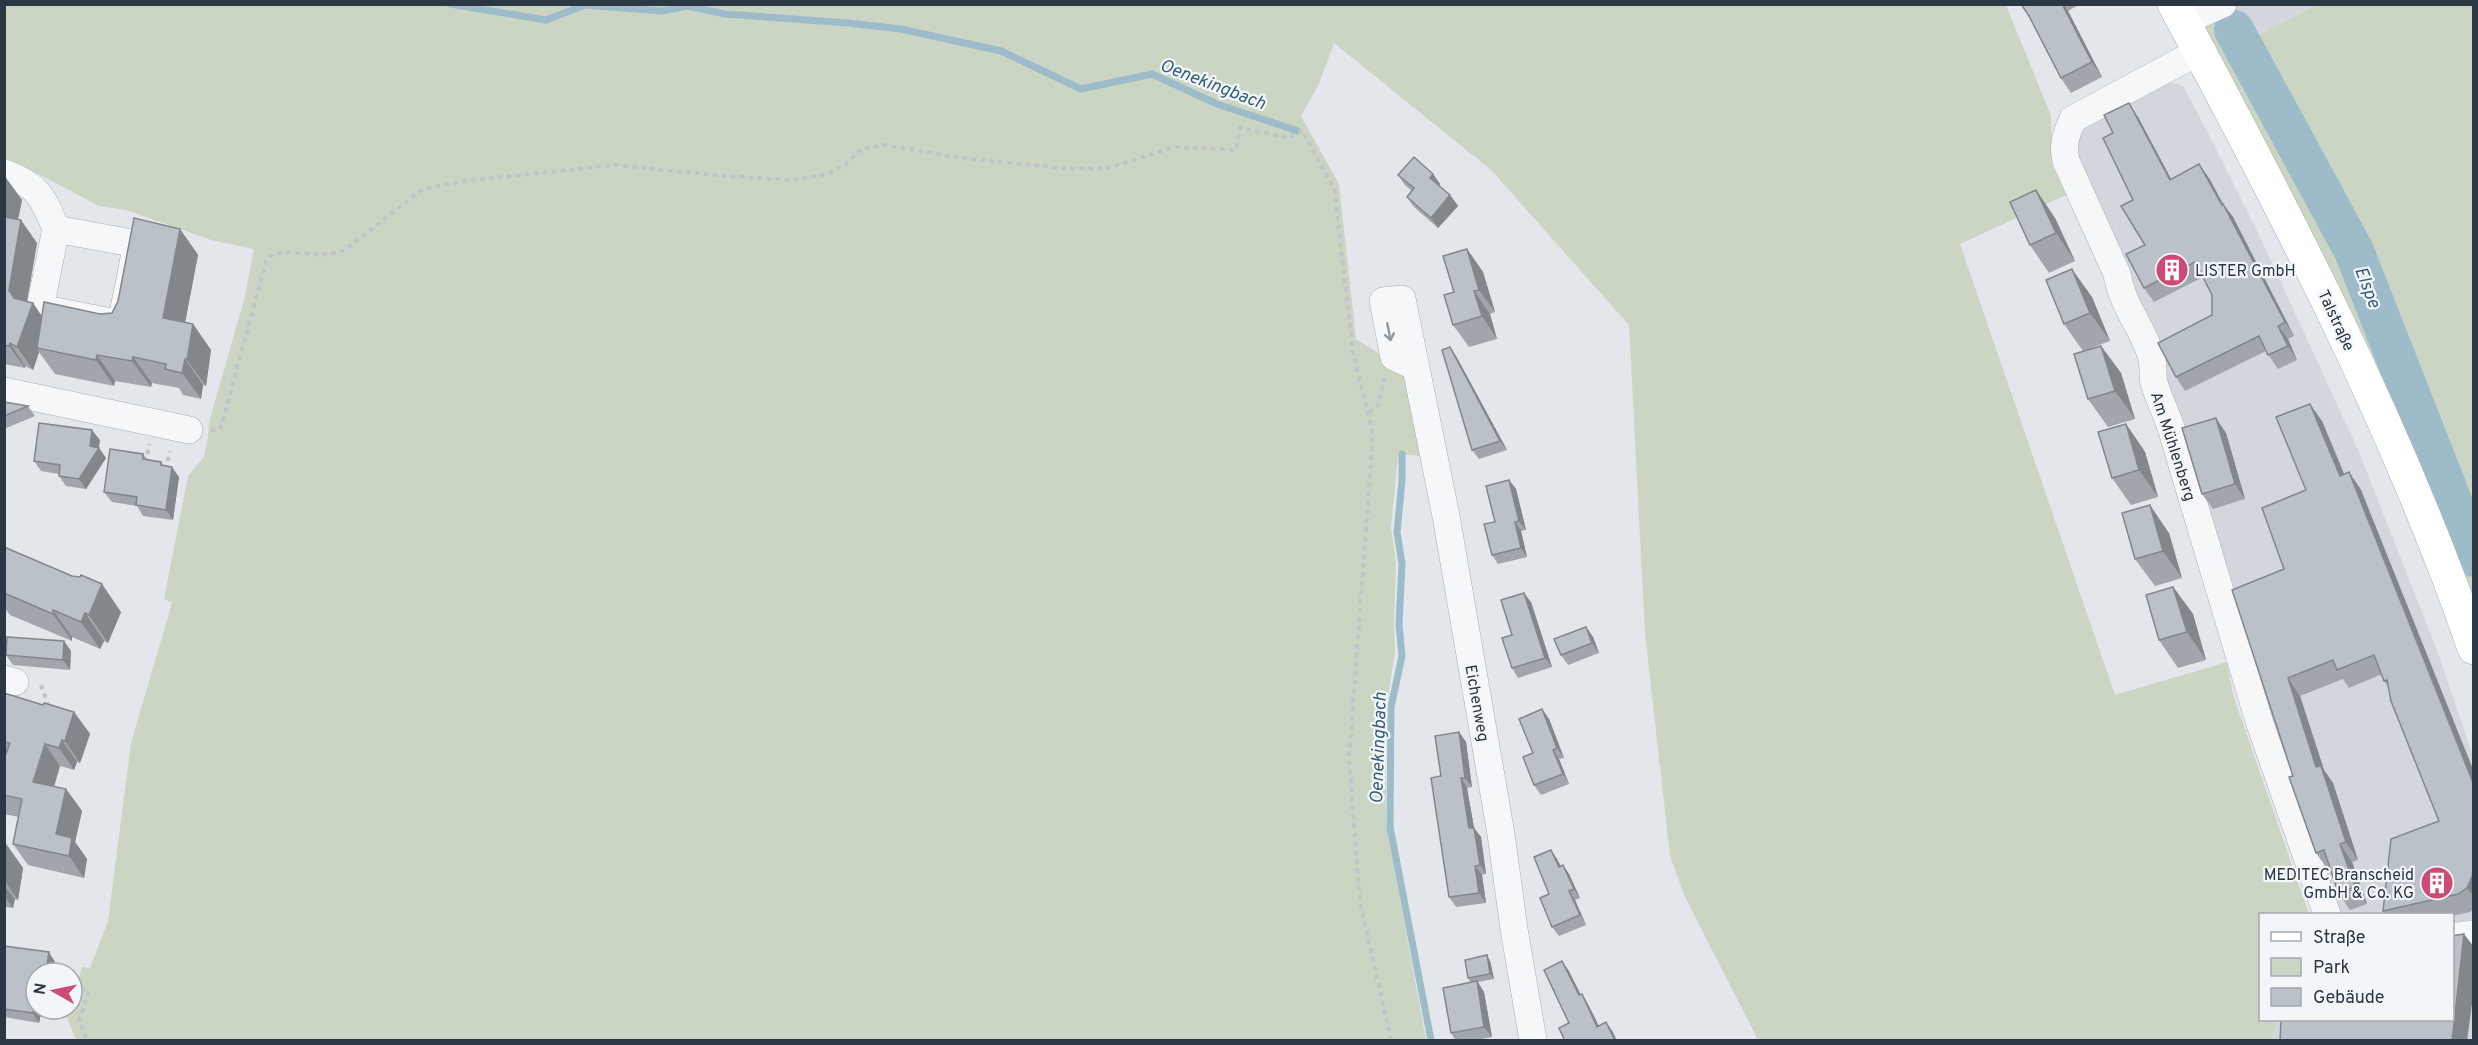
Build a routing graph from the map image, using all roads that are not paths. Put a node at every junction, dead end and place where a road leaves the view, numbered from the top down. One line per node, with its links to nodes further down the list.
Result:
1 (2223, 4): 2 (street)
2 (2178, 13): 3 (main road, Talstraße)
3 (2198, 52): 9 (main road, Talstraße); 10 (street, Am Mühlenberg)
4 (4, 173): 5 (street)
5 (56, 229)
6 (1405, 362): 13 (street, Eichenweg)
7 (4, 391): 8 (street)
8 (199, 429)
9 (2474, 648)
10 (2326, 913)
11 (2474, 934): 12 (street)
12 (2454, 937)
13 (1533, 1041)

